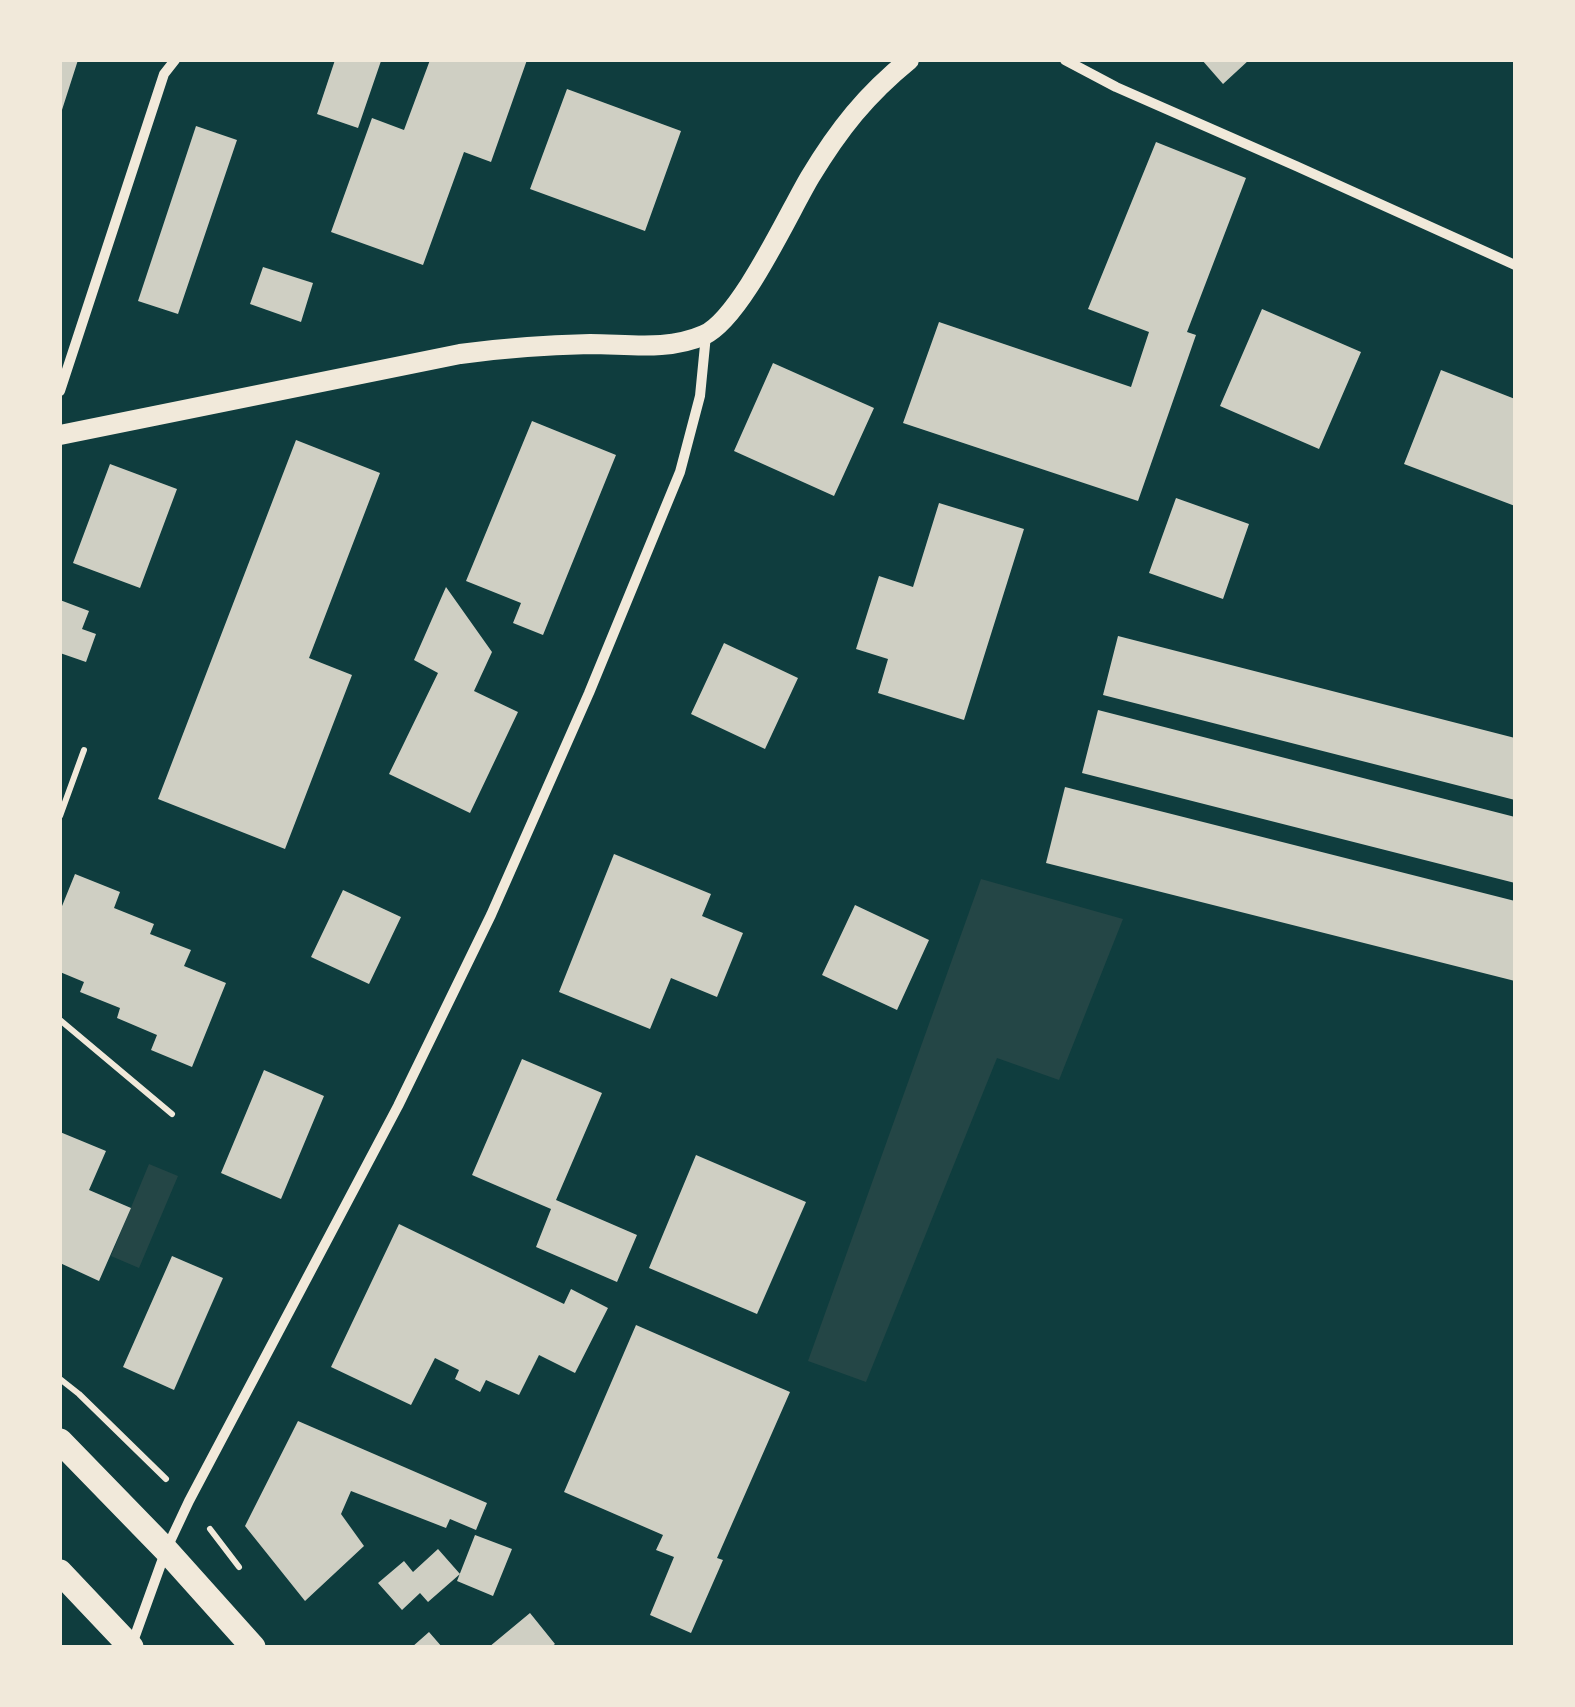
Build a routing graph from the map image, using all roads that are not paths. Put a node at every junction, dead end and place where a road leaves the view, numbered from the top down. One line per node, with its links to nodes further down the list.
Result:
1 (175, 60): 6 (street)
2 (908, 60): 5 (main road)
3 (1065, 60): 4 (street)
4 (1515, 266)
5 (706, 334): 7 (main road); 9 (street)
6 (60, 390)
7 (60, 436)
8 (60, 1442): 9 (main road)
9 (166, 1550): 11 (street); 12 (main road)
10 (60, 1572): 11 (main road)
11 (131, 1647)
12 (253, 1647)

